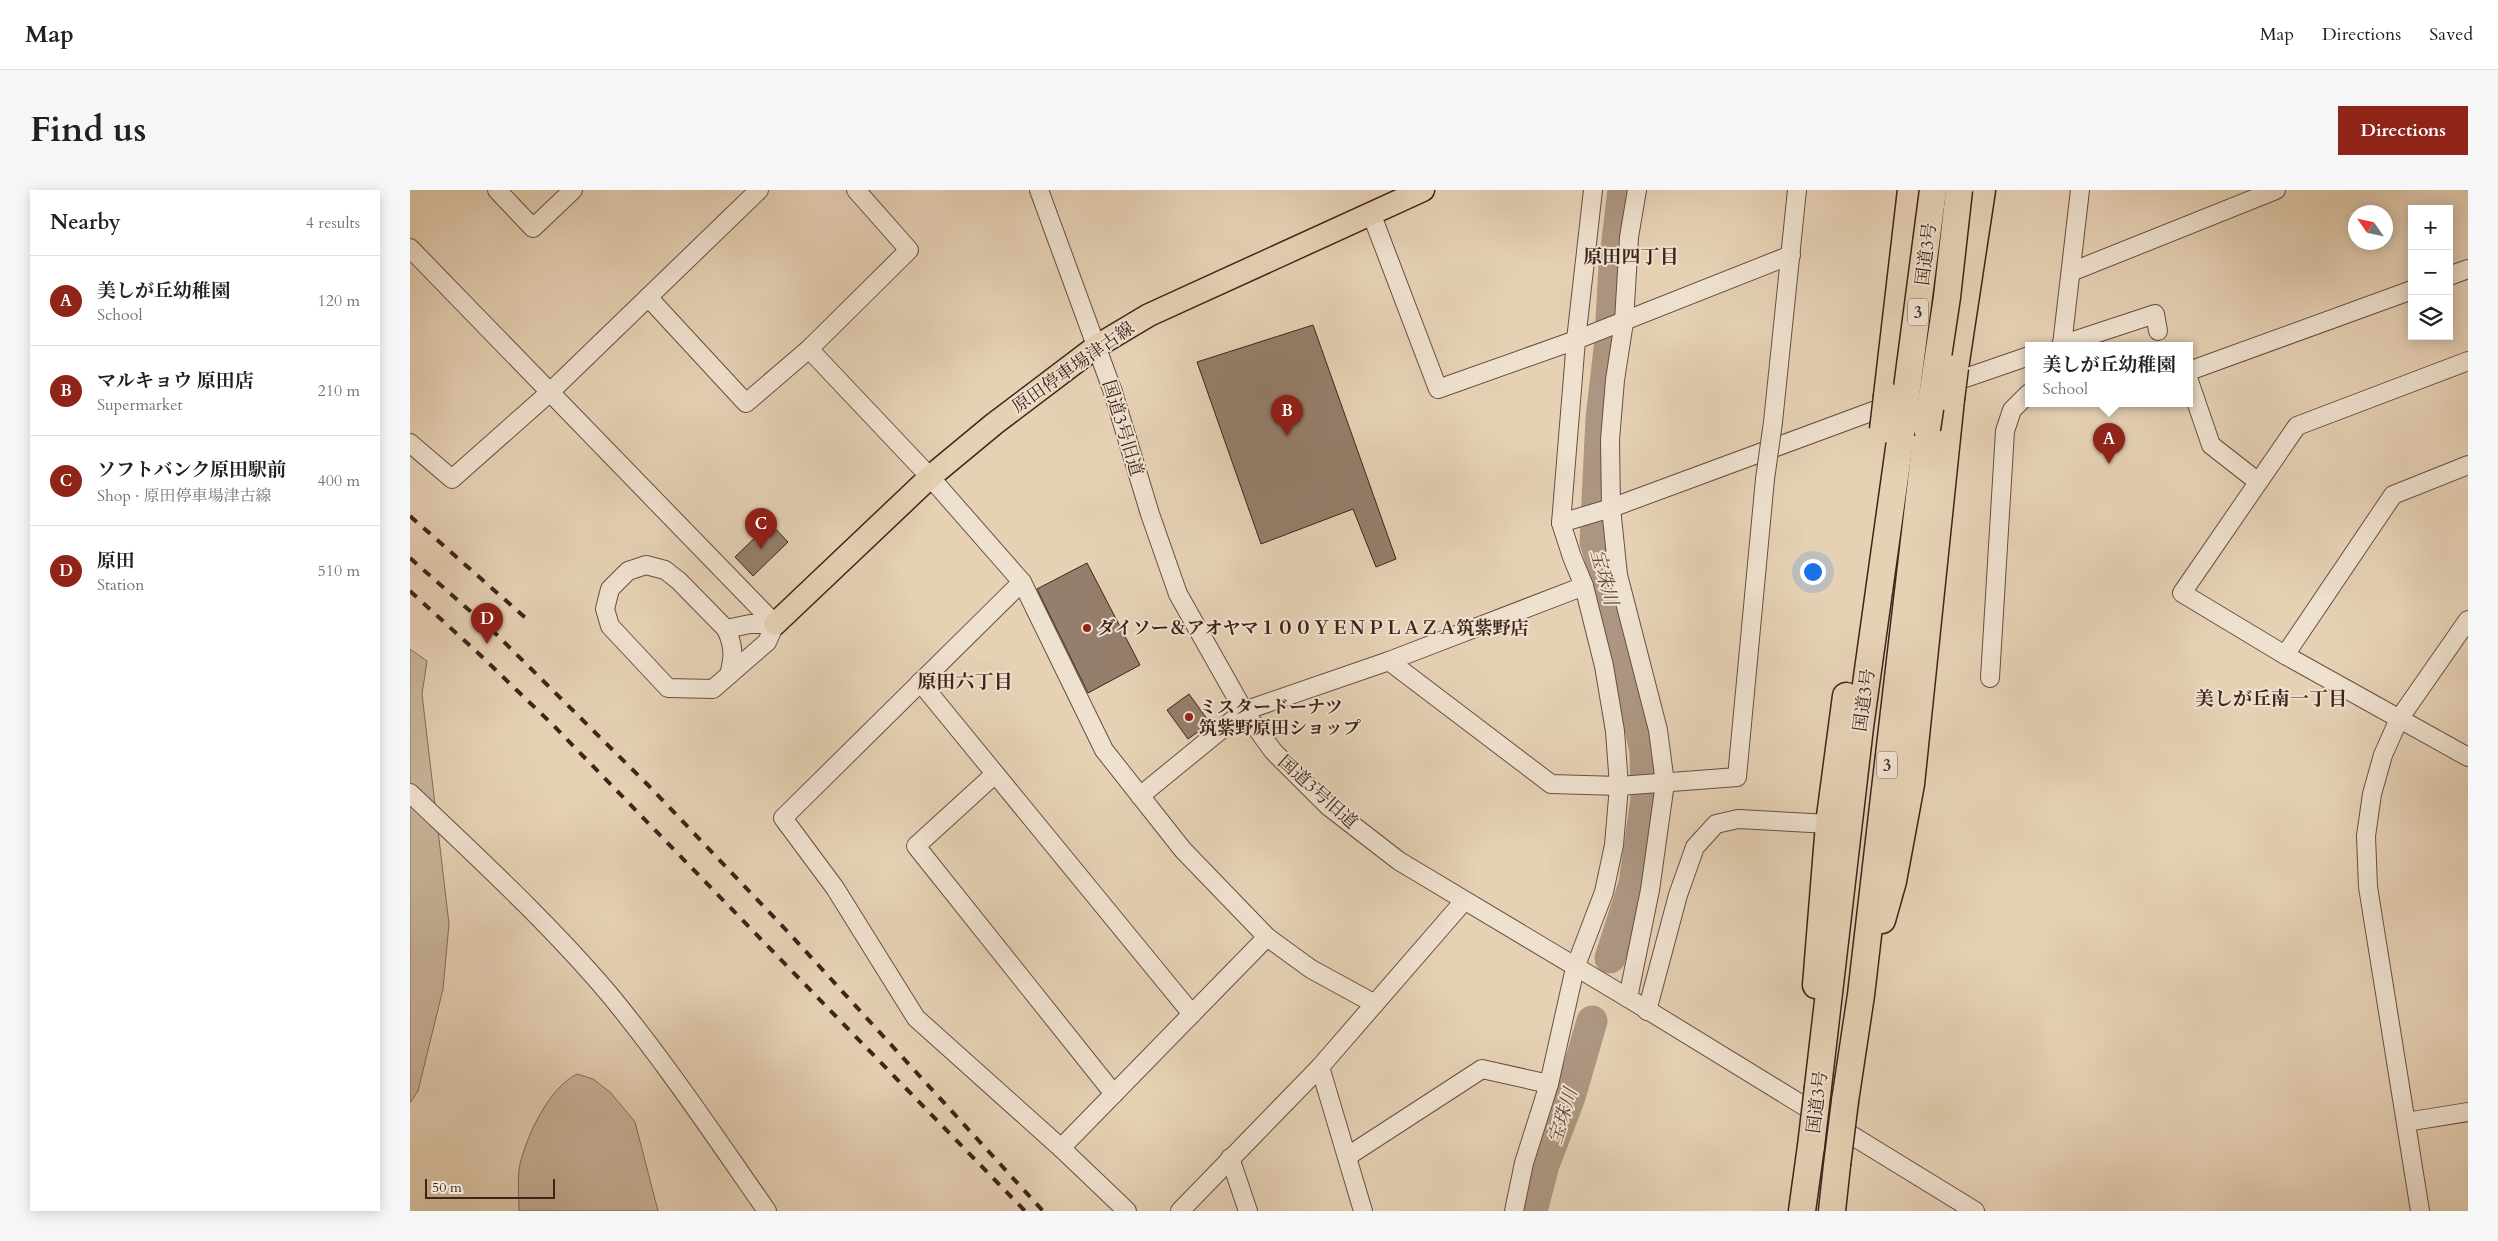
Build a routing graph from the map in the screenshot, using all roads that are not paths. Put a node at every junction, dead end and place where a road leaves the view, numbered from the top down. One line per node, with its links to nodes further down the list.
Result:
1 (497, 190): 2 (street)
2 (573, 190)
3 (760, 190): 23 (street)
4 (856, 190): 30 (street)
5 (1039, 190): 29 (street, 国道3号旧道)
6 (1424, 190): 16 (main road, 原田停車場津古線)
7 (1594, 190): 26 (street)
8 (1637, 190): 24 (street)
9 (1798, 190): 18 (street)
10 (1911, 190): 37 (highway, bridge)
11 (1933, 190): 37 (highway, 国道3号 / 3, bridge)
12 (1959, 190): 66 (highway, 国道3号 / 3, bridge)
13 (1982, 190): 66 (highway, bridge)
14 (2080, 190): 20 (street)
15 (2276, 190): 20 (street)
16 (1371, 213): 26 (street); 29 (main road, 原田停車場津古線)
17 (410, 248): 34 (street)
18 (1791, 256): 24 (street); 58 (street, bridge)
19 (2468, 269): 21 (street)
20 (2071, 272): 27 (street)
21 (2453, 275)
22 (2408, 291): 33 (street)
23 (648, 297): 30 (street); 34 (street)
24 (1624, 322): 26 (street); 42 (street)
25 (2156, 322): 28 (street)
26 (1576, 340): 43 (street)
27 (2062, 342)
28 (2074, 342)
29 (1097, 346): 40 (main road, 原田停車場津古線); 54 (street, 国道3号旧道)
30 (809, 349): 40 (street)
31 (2025, 357): 42 (street)
32 (2468, 361): 41 (street)
33 (2193, 370)
34 (549, 392): 38 (street); 47 (street)
35 (2193, 393): 41 (street)
36 (2025, 398): 52 (street)
37 (1892, 432): 62 (highway); 71 (highway, 国道3号 / 3)
38 (410, 443)
39 (2468, 465): 49 (street)
40 (930, 477): 44 (street); 47 (main road, 原田停車場津古線)
41 (2257, 481): 49 (street)
42 (1611, 508): 43 (street); 58 (street)
43 (1561, 523): 45 (street)
44 (1022, 582): 53 (street); 61 (street)
45 (1584, 586): 50 (street); 59 (street)
46 (2468, 620): 55 (street)
47 (775, 624): 48 (street); 51 (street)
48 (726, 629): 51 (street); 51 (street)
49 (2285, 655): 55 (street)
50 (1389, 661): 54 (street); 59 (street)
51 (729, 675)
52 (1990, 678)
53 (920, 682): 57 (street); 77 (street)
54 (1244, 711): 61 (street); 63 (street, 国道3号旧道)
55 (2399, 719): 56 (street); 76 (street)
56 (2468, 757)
57 (995, 774): 70 (street); 74 (street)
58 (1665, 783): 59 (street); 67 (street)
59 (1620, 786): 65 (street)
60 (410, 793): 80 (street)
61 (1140, 796): 64 (street)
62 (1829, 824): 69 (street); 71 (highway)
63 (1464, 900): 65 (street, 国道3号旧道); 68 (street)
64 (1268, 937): 68 (street); 70 (street)
65 (1575, 968): 67 (street, 国道3号旧道); 73 (street)
66 (1861, 995): 87 (highway, 国道3号 / 3, bridge)
67 (1628, 998): 69 (street, 国道3号旧道)
68 (1375, 1004): 72 (street)
69 (1647, 1011): 88 (street, 国道3号旧道)
70 (1192, 1014): 74 (street)
71 (1823, 1052): 86 (highway, 国道3号 / 3, bridge)
72 (1320, 1067): 78 (street); 79 (street)
73 (1549, 1084): 78 (street); 85 (street)
74 (1114, 1094): 77 (street)
75 (2468, 1112): 76 (street)
76 (2406, 1122): 89 (street)
77 (1061, 1148): 81 (street)
78 (1348, 1156): 84 (street)
79 (1230, 1158): 82 (street); 83 (street)
80 (767, 1211)
81 (1127, 1211)
82 (1180, 1211)
83 (1248, 1211)
84 (1363, 1211)
85 (1514, 1211)
86 (1802, 1211)
87 (1832, 1211)
88 (1975, 1211)
89 (2420, 1211)

